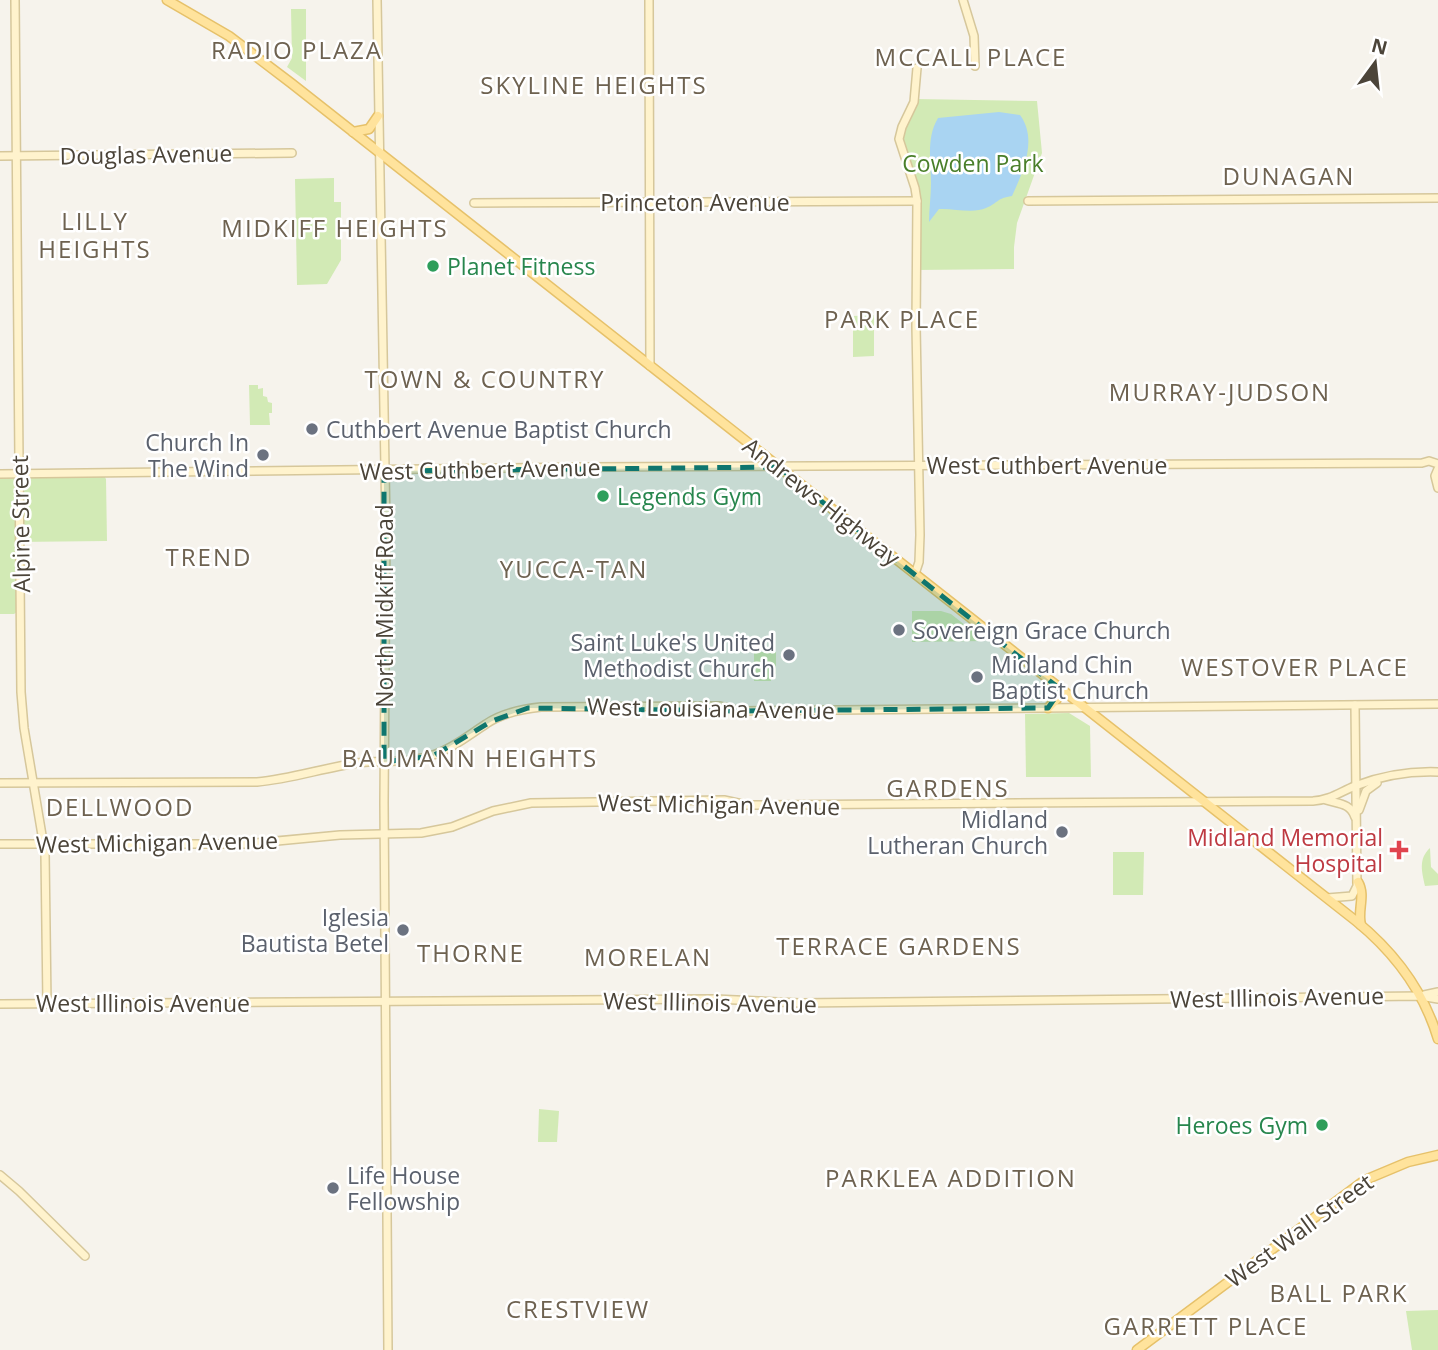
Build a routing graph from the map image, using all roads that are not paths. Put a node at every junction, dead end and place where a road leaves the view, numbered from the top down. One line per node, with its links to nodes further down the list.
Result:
1 (15, 0): 12 (street, Alpine Street)
2 (167, 0): 9 (main road, Andrews Highway)
3 (377, 0): 8 (street, North Midkiff Road)
4 (649, 0): 17 (street)
5 (963, 0): 6 (street)
6 (975, 66)
7 (916, 68): 15 (street)
8 (378, 116): 9 (main road); 11 (street, North Midkiff Road)
9 (353, 132): 11 (main road, Andrews Highway)
10 (292, 153): 12 (street, Douglas Avenue)
11 (380, 154): 19 (main road, Andrews Highway); 23 (street, North Midkiff Road)
12 (17, 155): 13 (street, Douglas Avenue); 25 (street, Alpine Street)
13 (0, 156)
14 (1438, 198): 16 (street)
15 (917, 201): 17 (street, Princeton Avenue); 20 (street)
16 (1028, 201)
17 (650, 202): 18 (street, Princeton Avenue); 19 (street)
18 (474, 203)
19 (650, 366): 21 (main road, Andrews Highway)
20 (920, 466): 21 (street, West Cuthbert Avenue); 22 (street, West Cuthbert Avenue); 27 (street)
21 (778, 467): 23 (street, West Cuthbert Avenue); 27 (main road, Andrews Highway)
22 (1437, 468): 26 (street)
23 (384, 471): 25 (street, West Cuthbert Avenue); 33 (street, North Midkiff Road)
24 (0, 474): 25 (street, West Cuthbert Avenue)
25 (20, 474): 37 (street, Alpine Street)
26 (1438, 488)
27 (915, 574): 28 (main road, Andrews Highway)
28 (1055, 685): 31 (main road, Andrews Highway); 32 (main road)
29 (1438, 704): 30 (street, West Louisiana Avenue)
30 (1355, 705): 31 (street, West Louisiana Avenue); 38 (street)
31 (1084, 707): 32 (street, West Louisiana Avenue); 40 (main road, Andrews Highway)
32 (1048, 708): 33 (street, West Louisiana Avenue)
33 (384, 762): 37 (street, West Louisiana Avenue); 42 (street, North Midkiff Road)
34 (1438, 772): 35 (street, West Michigan Avenue)
35 (1382, 779): 38 (street, West Michigan Avenue); 41 (street)
36 (0, 782): 37 (street, West Louisiana Avenue)
37 (34, 782): 44 (street, Alpine Street)
38 (1356, 786): 39 (street, West Michigan Avenue); 41 (street)
39 (1325, 800): 40 (street, West Michigan Avenue); 41 (street)
40 (1205, 802): 42 (street, West Michigan Avenue); 46 (main road, Andrews Highway)
41 (1356, 821): 45 (street)
42 (384, 834): 44 (street, West Michigan Avenue); 51 (street, North Midkiff Road)
43 (0, 844): 44 (street, West Michigan Avenue)
44 (44, 844): 53 (street, Alpine Street)
45 (1358, 882): 46 (street); 47 (main road)
46 (1326, 898): 47 (main road, Andrews Highway)
47 (1361, 925): 49 (main road, Andrews Highway)
48 (1438, 992): 49 (street, West Illinois Avenue)
49 (1420, 996): 50 (street, West Illinois Avenue); 51 (street, West Illinois Avenue); 54 (main road, Andrews Highway)
50 (1438, 999)
51 (386, 1002): 53 (street, West Illinois Avenue); 58 (street, North Midkiff Road)
52 (0, 1004): 53 (street, West Illinois Avenue)
53 (47, 1004)
54 (1438, 1039)
55 (1438, 1155): 59 (main road, West Wall Street)
56 (0, 1175): 57 (street)
57 (85, 1256)
58 (388, 1350)
59 (1137, 1350)

